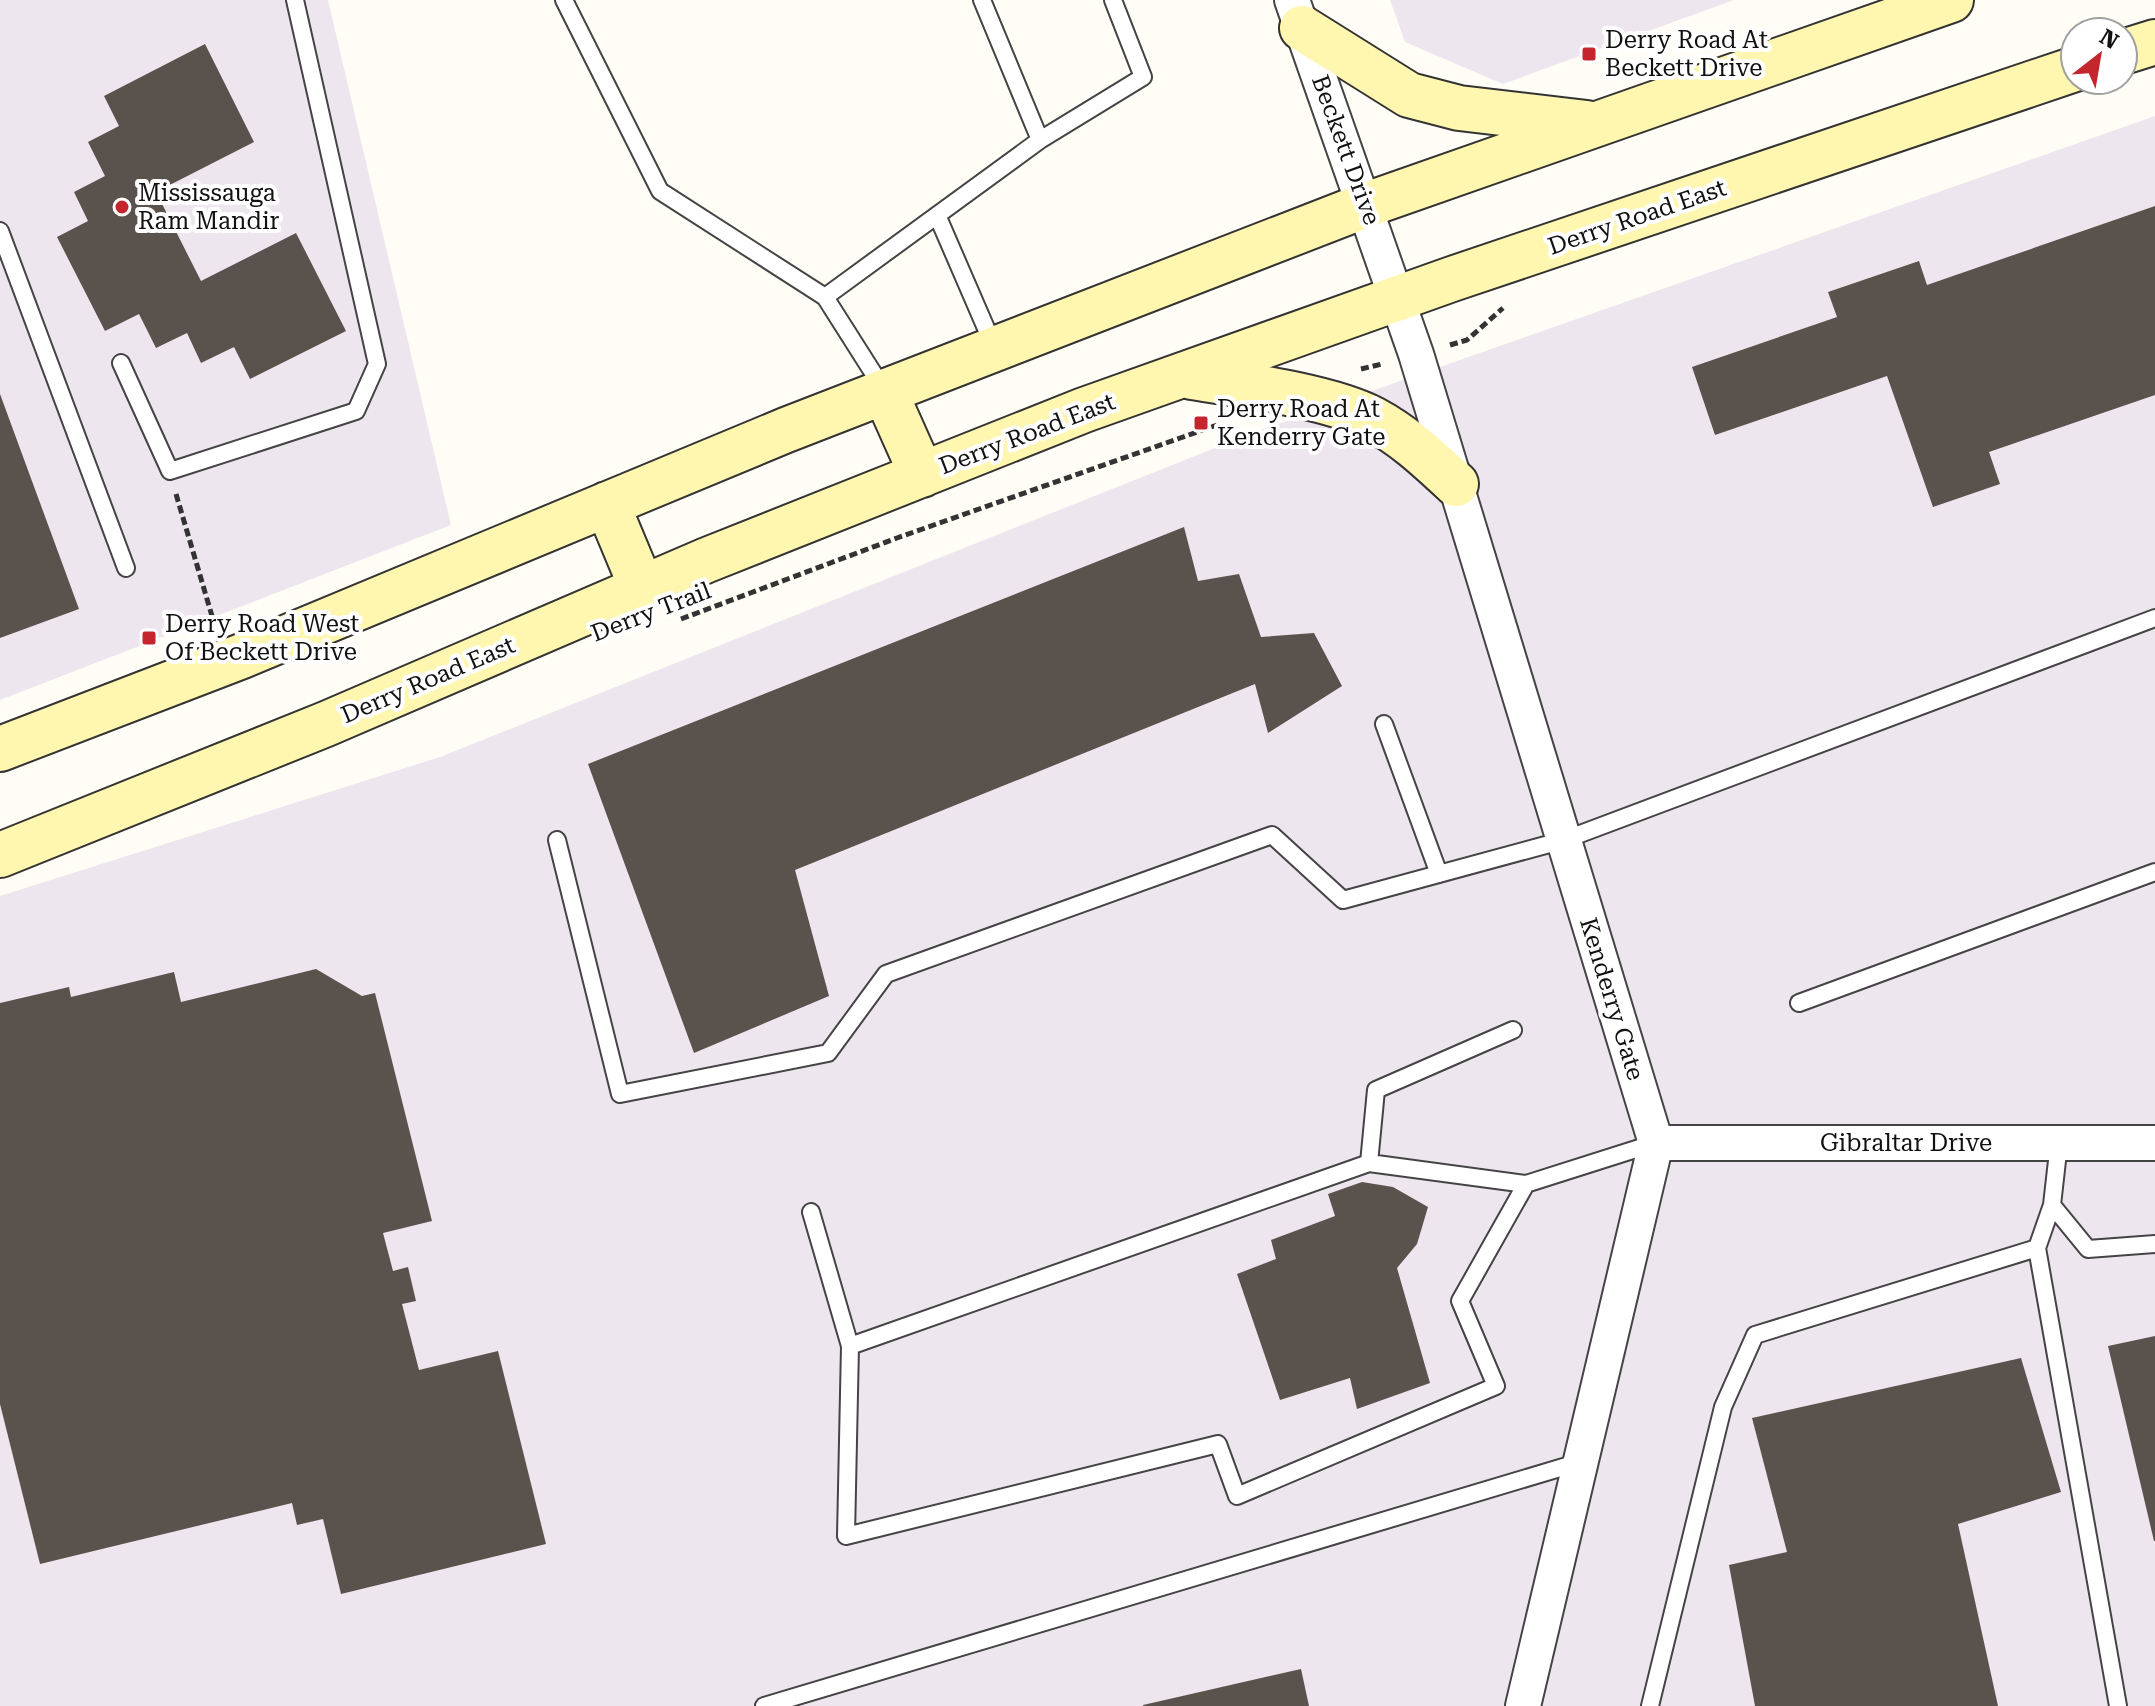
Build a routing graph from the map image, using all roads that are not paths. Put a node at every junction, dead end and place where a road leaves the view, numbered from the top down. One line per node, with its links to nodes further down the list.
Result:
1 (295, 0): 16 (lane)
2 (564, 0): 13 (lane)
3 (982, 0): 9 (lane)
4 (1113, 0): 9 (lane)
5 (1951, 0): 8 (main road)
6 (1297, 14): 8 (main road); 10 (street, Beckett Drive)
7 (2059, 74): 14 (main road, Derry Road East)
8 (1597, 124): 10 (main road)
9 (1040, 140): 11 (lane)
10 (1366, 205): 14 (street, Beckett Drive); 15 (main road)
11 (937, 215): 13 (lane); 15 (lane)
12 (0, 231): 22 (lane)
13 (825, 297): 18 (lane)
14 (1399, 301): 17 (main road, Derry Road East); 20 (street, Kenderry Gate)
15 (995, 349): 18 (main road)
16 (121, 363)
17 (1186, 376): 19 (main road, Derry Road East); 20 (main road)
18 (885, 392): 19 (main road); 21 (main road)
19 (922, 475): 23 (main road, Derry Road East)
20 (1456, 484): 28 (street, Kenderry Gate)
21 (607, 504): 23 (main road); 26 (main road)
22 (126, 568)
23 (642, 588): 29 (main road, Derry Road East)
24 (2155, 618): 28 (lane)
25 (1384, 724): 31 (lane)
26 (0, 749)
27 (557, 840): 31 (lane)
28 (1564, 840): 31 (lane); 34 (street, Kenderry Gate)
29 (0, 855)
30 (2155, 872): 32 (lane)
31 (1439, 874)
32 (1799, 1003)
33 (1513, 1030): 37 (lane)
34 (1656, 1143): 35 (street, Gibraltar Drive); 38 (lane); 44 (street)
35 (2059, 1143): 36 (street, Gibraltar Drive); 39 (lane)
36 (2155, 1143)
37 (1369, 1163): 38 (lane); 43 (lane)
38 (1526, 1184): 43 (lane)
39 (2052, 1205): 41 (lane); 42 (lane)
40 (811, 1212): 43 (lane)
41 (2155, 1244)
42 (2037, 1248): 47 (lane); 48 (lane)
43 (850, 1346)
44 (1580, 1462): 45 (lane); 46 (street)
45 (764, 1706)
46 (1523, 1706)
47 (1650, 1706)
48 (2118, 1706)

